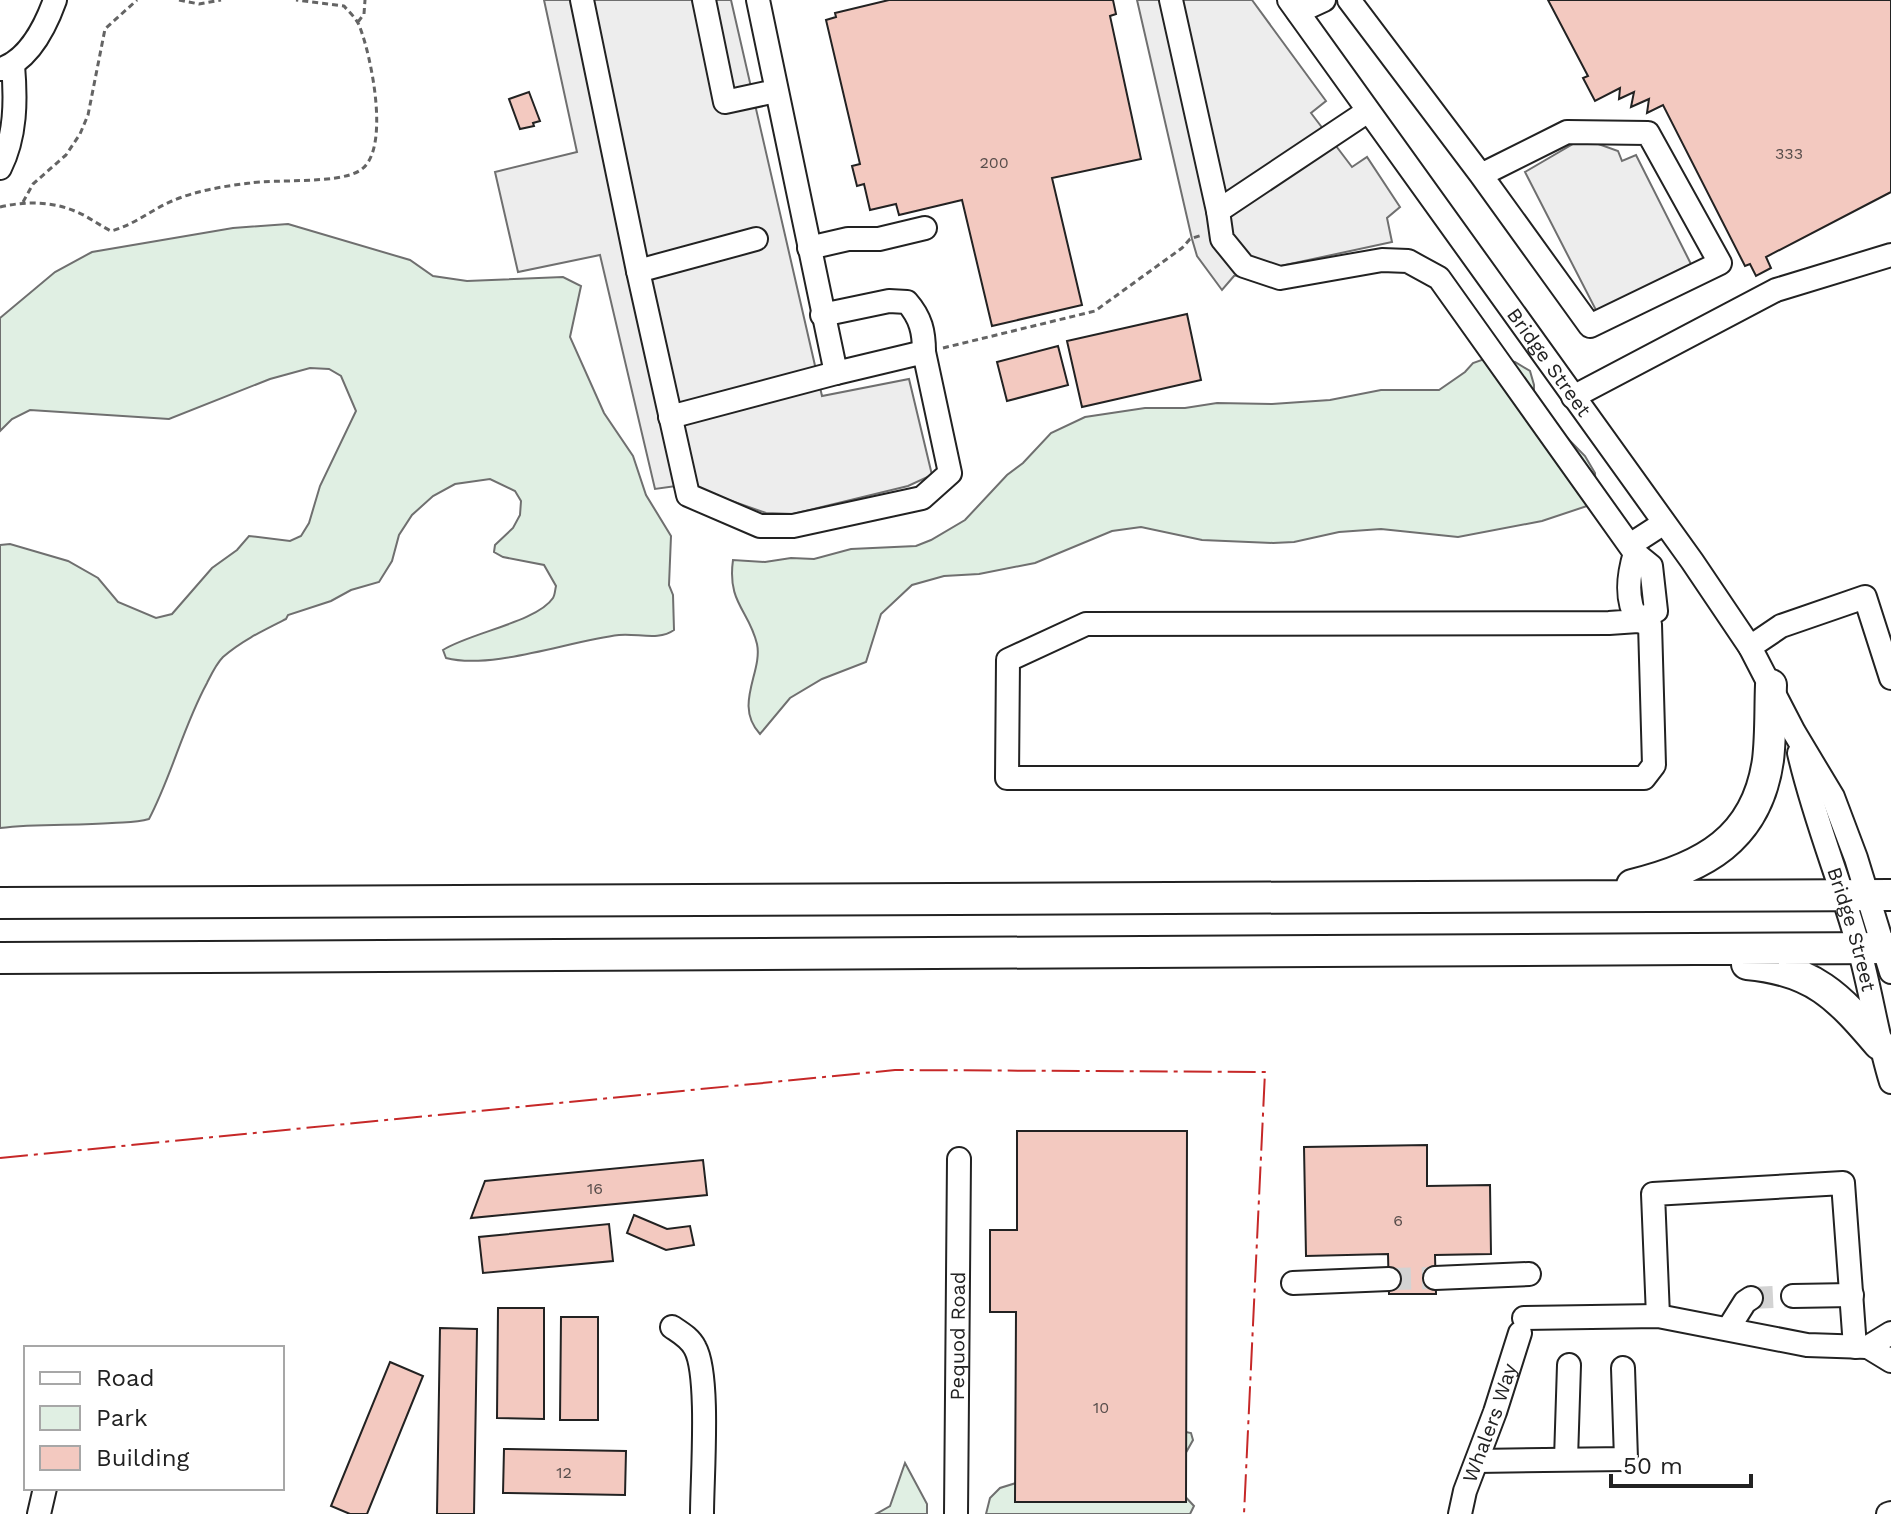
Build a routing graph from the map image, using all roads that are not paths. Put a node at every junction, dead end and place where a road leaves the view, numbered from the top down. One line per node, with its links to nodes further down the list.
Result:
1 (55, 0): 9 (street)
2 (582, 0): 19 (street)
3 (704, 0): 10 (street)
4 (758, 0): 10 (street)
5 (1171, 0): 14 (street)
6 (1324, 0): 8 (street)
7 (1349, 0): 13 (street)
8 (1293, 6): 11 (street, Bridge Street)
9 (6, 67): 12 (street)
10 (776, 91): 17 (street)
11 (1368, 111): 14 (street); 23 (street, Bridge Street)
12 (0, 168)
13 (1481, 175): 13 (street)
14 (1219, 221): 26 (street)
15 (925, 228): 17 (street)
16 (756, 239): 19 (street)
17 (809, 248): 20 (street)
18 (1891, 255): 23 (street)
19 (638, 271): 24 (street)
20 (822, 315): 21 (street); 22 (street)
21 (924, 352): 22 (street); 24 (street)
22 (836, 373): 24 (street)
23 (1573, 397): 25 (street, Bridge Street)
24 (670, 417)
25 (1664, 523): 26 (street); 28 (street, Bridge Street)
26 (1633, 549): 27 (street)
27 (1638, 621): 27 (street)
28 (1750, 647): 29 (street); 30 (street, Bridge Street)
29 (1890, 671)
30 (1771, 685): 31 (street, Bridge Street); 32 (highway)
31 (1867, 895): 32 (highway); 35 (street, Bridge Street)
32 (1586, 896): 33 (highway)
33 (0, 903)
34 (1574, 950): 35 (highway); 36 (highway); 37 (highway)
35 (1881, 954): 37 (street, Bridge Street)
36 (0, 958)
37 (1879, 1044): 38 (street, Bridge Street)
38 (1891, 1082)
39 (959, 1159): 61 (street, Pequod Road)
40 (1529, 1274): 41 (street)
41 (1435, 1278)
42 (1389, 1279): 43 (street)
43 (1293, 1283)
44 (1852, 1295): 45 (street); 47 (street); 51 (street)
45 (1793, 1296)
46 (1751, 1298): 49 (street)
47 (1658, 1316): 49 (street); 56 (street, Whalers Way)
48 (672, 1327): 60 (street)
49 (1728, 1329): 51 (street)
50 (1891, 1333): 51 (street)
51 (1862, 1347): 52 (street)
52 (1891, 1361)
53 (1569, 1365): 55 (street)
54 (1623, 1368): 55 (street)
55 (1566, 1459): 56 (street)
56 (1477, 1461): 58 (street, Whalers Way)
57 (45, 1490): 59 (street)
58 (1460, 1512)
59 (39, 1514)
60 (702, 1514)
61 (956, 1514)

